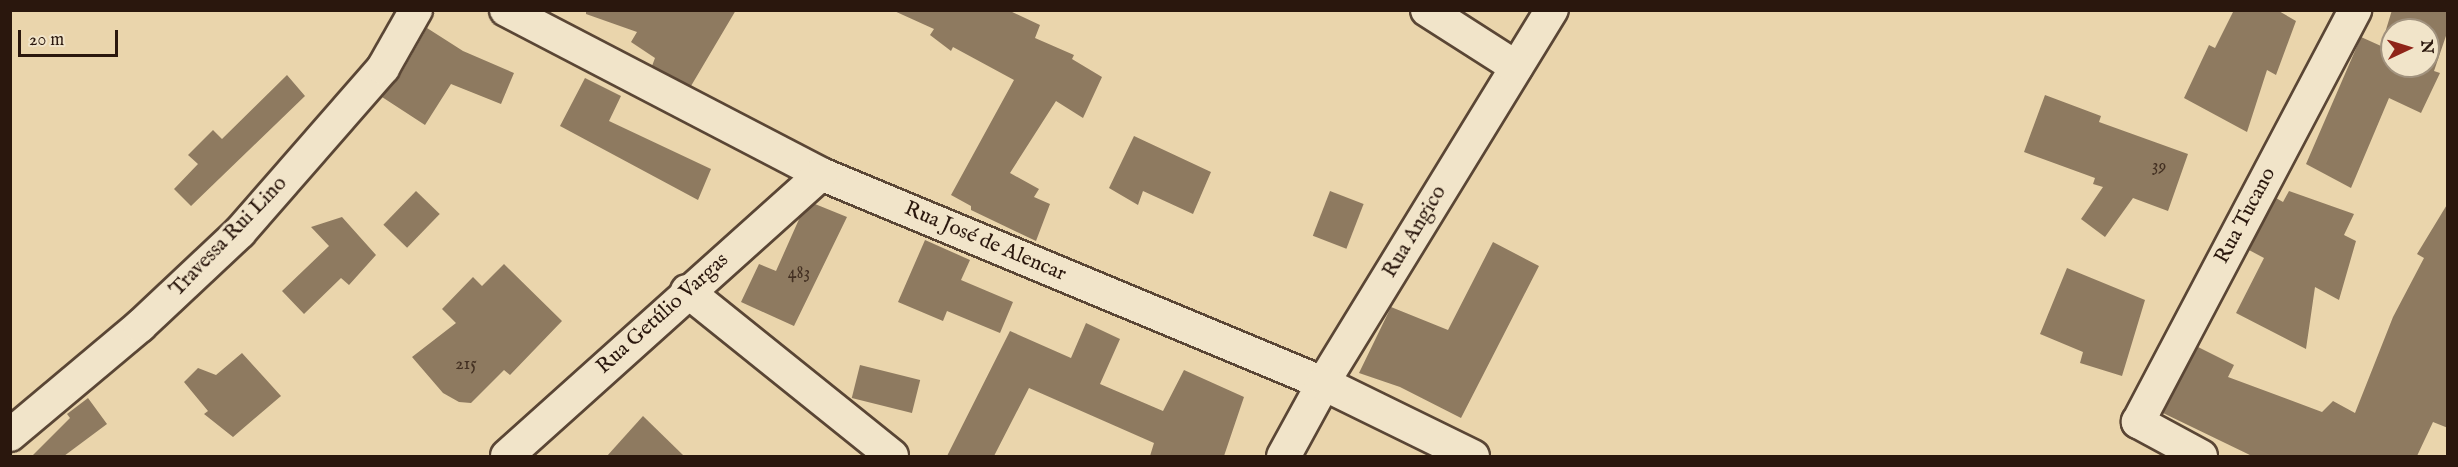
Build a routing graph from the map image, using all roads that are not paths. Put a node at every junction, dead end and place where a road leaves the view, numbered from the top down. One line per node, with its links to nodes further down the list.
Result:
1 (416, 10): 10 (street, Travessa Rui Lino)
2 (506, 10): 7 (street, Rua José de Alencar)
3 (1427, 10): 6 (street)
4 (1552, 10): 6 (street, Rua Angico)
5 (2355, 10): 15 (street, Rua Tucano)
6 (1516, 67): 9 (street, Rua Angico)
7 (821, 174): 8 (street, Rua Getúlio Vargas); 9 (street, Rua José de Alencar)
8 (687, 291): 11 (street, Rua Getúlio Vargas); 12 (street)
9 (1323, 383): 13 (street, Rua Angico); 14 (street, Rua José de Alencar)
10 (10, 435)
11 (514, 454)
12 (892, 456)
13 (1283, 456)
14 (1472, 456)
15 (2201, 456)

